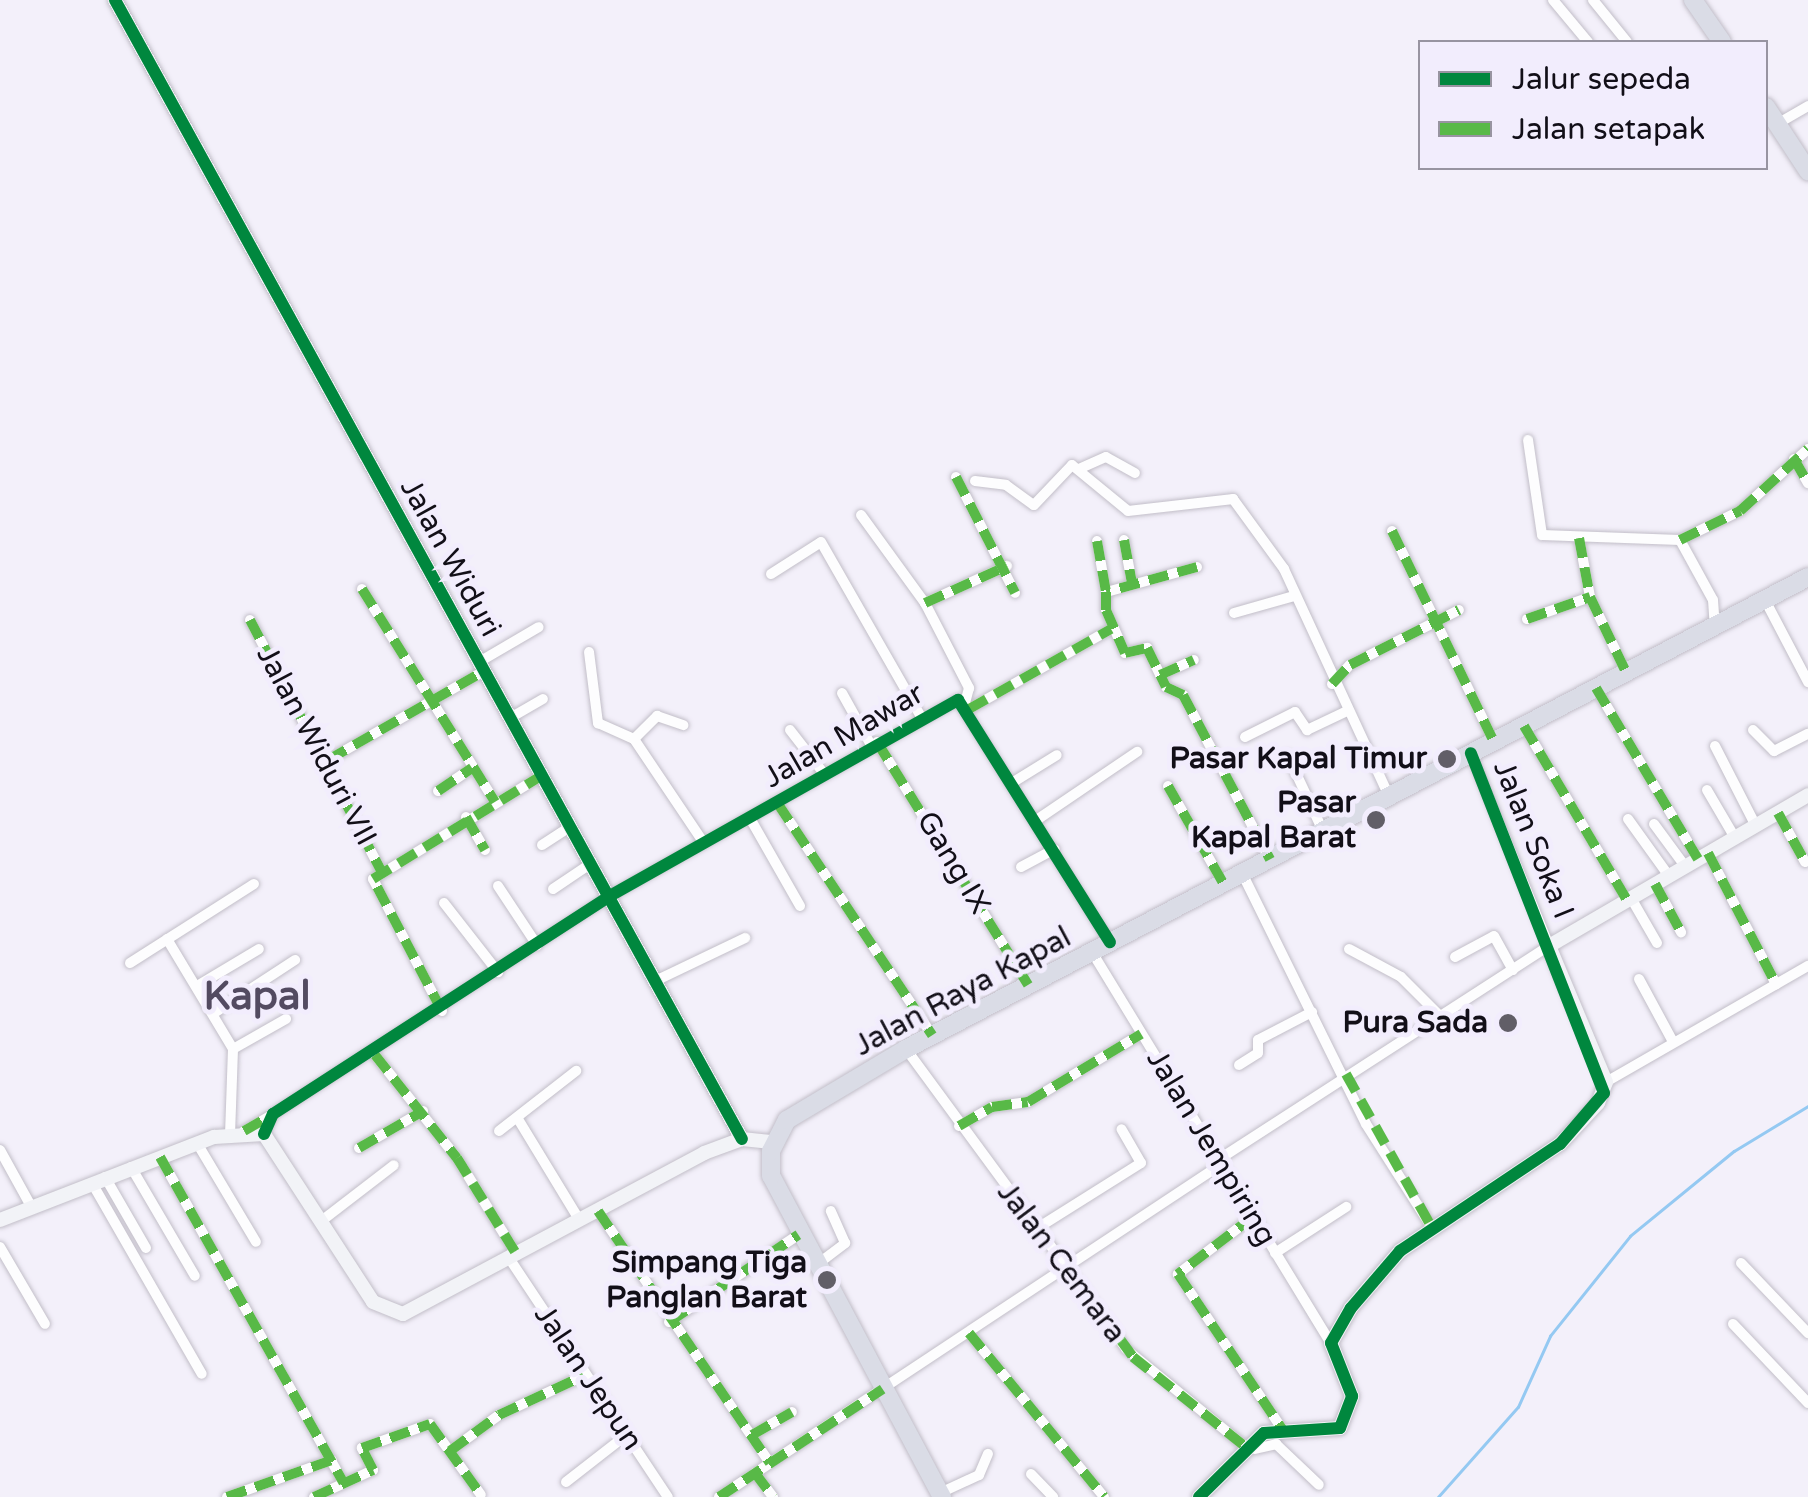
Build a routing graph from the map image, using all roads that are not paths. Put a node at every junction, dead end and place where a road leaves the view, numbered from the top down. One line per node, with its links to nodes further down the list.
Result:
1 (116, 0): 48 (street, Jalan Widuri)
2 (1553, 0): 5 (street)
3 (1594, 0): 6 (street)
4 (1693, 0): 7 (highway)
5 (1586, 40)
6 (1626, 40)
7 (1721, 40)
8 (1808, 106): 10 (street)
9 (1768, 111): 10 (highway)
10 (1777, 124): 11 (highway)
11 (1808, 171)
12 (1528, 440): 24 (street)
13 (1808, 449): 14 (street)
14 (1796, 462): 19 (street); 25 (street)
15 (1081, 468): 16 (street); 18 (street); 31 (street)
16 (1135, 474)
17 (956, 476): 26 (street)
18 (975, 481)
19 (1808, 483)
20 (861, 515): 37 (street)
21 (1392, 531): 42 (street)
22 (1124, 540): 30 (street)
23 (1098, 541): 34 (street)
24 (1580, 544): 25 (street); 35 (street)
25 (1683, 546): 43 (street)
26 (1007, 566): 33 (street); 37 (street)
27 (1197, 566): 30 (street)
28 (771, 574): 60 (street)
29 (1808, 577): 36 (highway, Jalan Raya Kapal)
30 (1132, 583): 34 (street)
31 (1291, 588): 39 (street); 52 (street)
32 (362, 589): 56 (street)
33 (1016, 594)
34 (1105, 595): 45 (street)
35 (1590, 597): 40 (street); 49 (street)
36 (1764, 600): 43 (highway, Jalan Raya Kapal); 51 (street)
37 (925, 603): 57 (street)
38 (1459, 610): 42 (street)
39 (1234, 613)
40 (1528, 619)
41 (250, 620): 75 (street, Jalan Widuri VII)
42 (1430, 622): 52 (street); 68 (street)
43 (1715, 626): 49 (highway, Jalan Raya Kapal)
44 (540, 627): 48 (street)
45 (1112, 630): 50 (street); 57 (street)
46 (589, 652): 67 (street)
47 (1194, 660): 50 (street)
48 (481, 666): 56 (street); 59 (street, Jalan Widuri)
49 (1626, 672): 53 (highway, Jalan Raya Kapal)
50 (1160, 675): 101 (street)
51 (1808, 682)
52 (1332, 684): 58 (street)
53 (1596, 688): 62 (highway, Jalan Raya Kapal); 102 (street)
54 (842, 693): 69 (street, Gang IX)
55 (543, 698): 59 (street)
56 (432, 700): 75 (street); 76 (street)
57 (967, 706): 60 (street, Jalan Mawar); 79 (street, Jalan Mawar)
58 (1346, 712): 66 (street); 83 (street)
59 (510, 718): 78 (street, Jalan Widuri)
60 (922, 718): 69 (street, Jalan Mawar)
61 (683, 725): 67 (street)
62 (1524, 726): 68 (highway, Jalan Raya Kapal); 115 (street)
63 (790, 730): 77 (street)
64 (1753, 730): 65 (street)
65 (1808, 734)
66 (1245, 737)
67 (634, 739): 97 (street)
68 (1494, 742): 72 (highway, Jalan Raya Kapal)
69 (874, 744): 77 (street, Jalan Mawar); 137 (street, Gang IX)
70 (1715, 746): 93 (street)
71 (1137, 752): 90 (street)
72 (1472, 753): 83 (highway, Jalan Raya Kapal); 124 (street, Jalan Soka I)
73 (1058, 756): 79 (street)
74 (1288, 756): 95 (street)
75 (328, 760): 106 (street, Jalan Widuri VII)
76 (472, 768): 82 (street); 85 (street)
77 (826, 775): 86 (street, Jalan Mawar)
78 (542, 776): 85 (street); 94 (street, Jalan Widuri)
79 (1015, 781): 90 (street, Jalan Mawar)
80 (1168, 786): 109 (street)
81 (1707, 790): 96 (street)
82 (438, 791)
83 (1389, 796): 95 (highway, Jalan Raya Kapal)
84 (1808, 796): 87 (street)
85 (495, 802): 88 (street)
86 (778, 804): 91 (street, Jalan Mawar); 145 (street)
87 (1778, 813): 93 (street); 103 (street)
88 (466, 817): 100 (street); 106 (street)
89 (1628, 818): 108 (street)
90 (1038, 819): 99 (street, Jalan Mawar)
91 (751, 820): 97 (street, Jalan Mawar); 117 (street)
92 (1654, 824): 102 (street)
93 (1756, 826): 96 (street)
94 (570, 827): 98 (street); 104 (street, Jalan Widuri)
95 (1323, 831): 101 (highway, Jalan Raya Kapal)
96 (1735, 838): 102 (street)
97 (704, 843): 114 (street, Jalan Mawar)
98 (542, 845)
99 (1055, 849): 105 (street); 121 (street, Jalan Mawar)
100 (485, 850)
101 (1270, 858): 107 (highway, Jalan Raya Kapal)
102 (1697, 860): 108 (street); 136 (street)
103 (1805, 862)
104 (590, 864): 113 (street); 114 (street, Jalan Widuri)
105 (1022, 867)
106 (382, 872): 139 (street, Jalan Widuri VII)
107 (1242, 873): 109 (highway, Jalan Raya Kapal); 140 (street)
108 (1669, 876): 111 (street)
109 (1223, 883): 121 (highway, Jalan Raya Kapal)
110 (254, 884): 120 (street)
111 (1654, 884): 115 (street); 118 (street)
112 (498, 886): 123 (street)
113 (553, 889)
114 (608, 897): 123 (street, Jalan Mawar); 135 (street, Jalan Widuri)
115 (1629, 899): 122 (street); 124 (street)
116 (444, 904): 133 (street)
117 (800, 906)
118 (1681, 932)
119 (745, 938): 135 (street)
120 (167, 939): 130 (street); 138 (street)
121 (1110, 942): 127 (highway, Jalan Raya Kapal)
122 (1657, 943)
123 (537, 945): 133 (street, Jalan Mawar)
124 (1549, 946): 132 (street); 153 (street)
125 (259, 949): 138 (street)
126 (1349, 949): 142 (street)
127 (1092, 952): 137 (highway, Jalan Raya Kapal); 144 (street, Jalan Jempiring)
128 (1456, 956): 132 (street)
129 (295, 960): 141 (street)
130 (130, 963)
131 (1808, 966): 136 (street)
132 (1512, 970): 142 (street)
133 (498, 972): 139 (street, Jalan Mawar)
134 (1640, 979): 146 (street)
135 (655, 981): 162 (street, Jalan Widuri)
136 (1776, 984): 146 (street)
137 (1028, 985): 145 (highway, Jalan Raya Kapal)
138 (197, 986): 141 (street)
139 (442, 1012): 149 (street, Jalan Mawar)
140 (1312, 1012): 150 (street); 152 (street)
141 (214, 1013): 147 (street)
142 (1438, 1014): 152 (street)
143 (286, 1019): 147 (street)
144 (1141, 1034): 157 (street); 168 (street, Jalan Jempiring)
145 (932, 1035): 148 (highway, Jalan Raya Kapal)
146 (1672, 1040): 153 (street)
147 (234, 1049): 160 (street)
148 (906, 1049): 157 (street, Jalan Cemara); 163 (highway, Jalan Raya Kapal)
149 (375, 1055): 154 (street, Jalan Jepun); 155 (street, Jalan Mawar)
150 (1239, 1065)
151 (576, 1071): 156 (street)
152 (1346, 1074): 168 (street); 180 (street)
153 (1606, 1082): 180 (street)
154 (423, 1110): 165 (street); 187 (street, Jalan Jepun)
155 (273, 1114): 160 (street, Jalan Mawar); 161 (street)
156 (518, 1119): 159 (street); 179 (street)
157 (959, 1126): 181 (street, Jalan Cemara)
158 (1121, 1129): 181 (street)
159 (499, 1131)
160 (236, 1132): 161 (street); 164 (street)
161 (264, 1134): 177 (street)
162 (742, 1138): 163 (street); 174 (street)
163 (774, 1142): 182 (highway)
164 (197, 1143): 167 (street); 183 (street)
165 (359, 1148)
166 (0, 1150): 173 (street)
167 (160, 1156): 170 (street); 209 (street)
168 (1222, 1161): 176 (street, Jalan Jempiring); 190 (street)
169 (394, 1165): 177 (street)
170 (131, 1168): 171 (street); 191 (street)
171 (98, 1180): 173 (street); 185 (street); 198 (street)
172 (1346, 1207): 186 (street)
173 (32, 1208): 178 (street)
174 (598, 1211): 179 (street); 192 (street)
175 (831, 1211): 189 (street)
176 (1254, 1216): 186 (street, Jalan Jempiring); 203 (street)
177 (324, 1219): 187 (street)
178 (0, 1220)
179 (580, 1221): 187 (street)
180 (1431, 1226): 197 (street)
181 (1036, 1229): 190 (street, Jalan Cemara)
182 (798, 1236): 189 (highway); 192 (street)
183 (256, 1242)
184 (0, 1247): 193 (street)
185 (146, 1248)
186 (1275, 1253): 197 (street, Jalan Jempiring)
187 (513, 1256): 199 (street, Jalan Jepun)
188 (1740, 1263): 196 (street)
189 (815, 1266): 200 (highway)
190 (1066, 1267): 195 (street); 207 (street, Jalan Cemara)
191 (195, 1276)
192 (669, 1322): 204 (street)
193 (45, 1324)
194 (1733, 1324): 201 (street)
195 (969, 1332): 200 (street); 224 (street)
196 (1808, 1333)
197 (1331, 1344): 203 (street)
198 (202, 1374)
199 (583, 1376): 205 (street, Jalan Jepun); 206 (street)
200 (883, 1390): 210 (street); 217 (highway)
201 (1808, 1403)
202 (792, 1412): 204 (street)
203 (1282, 1429): 207 (street)
204 (752, 1435): 210 (street)
205 (625, 1436): 213 (street); 220 (street, Jalan Jepun)
206 (450, 1451): 214 (street); 216 (street)
207 (1243, 1452): 215 (street); 225 (street)
208 (988, 1454): 217 (street)
209 (332, 1460): 214 (street); 218 (street)
210 (770, 1462): 211 (street)
211 (756, 1473): 221 (street); 222 (street)
212 (1032, 1474): 223 (street)
213 (566, 1482)
214 (344, 1484): 219 (street)
215 (1319, 1484)
216 (480, 1495)
217 (941, 1495)
218 (227, 1497)
219 (314, 1497)
220 (668, 1497)
221 (718, 1497)
222 (773, 1497)
223 (1053, 1497)
224 (1104, 1497)
225 (1198, 1497)

